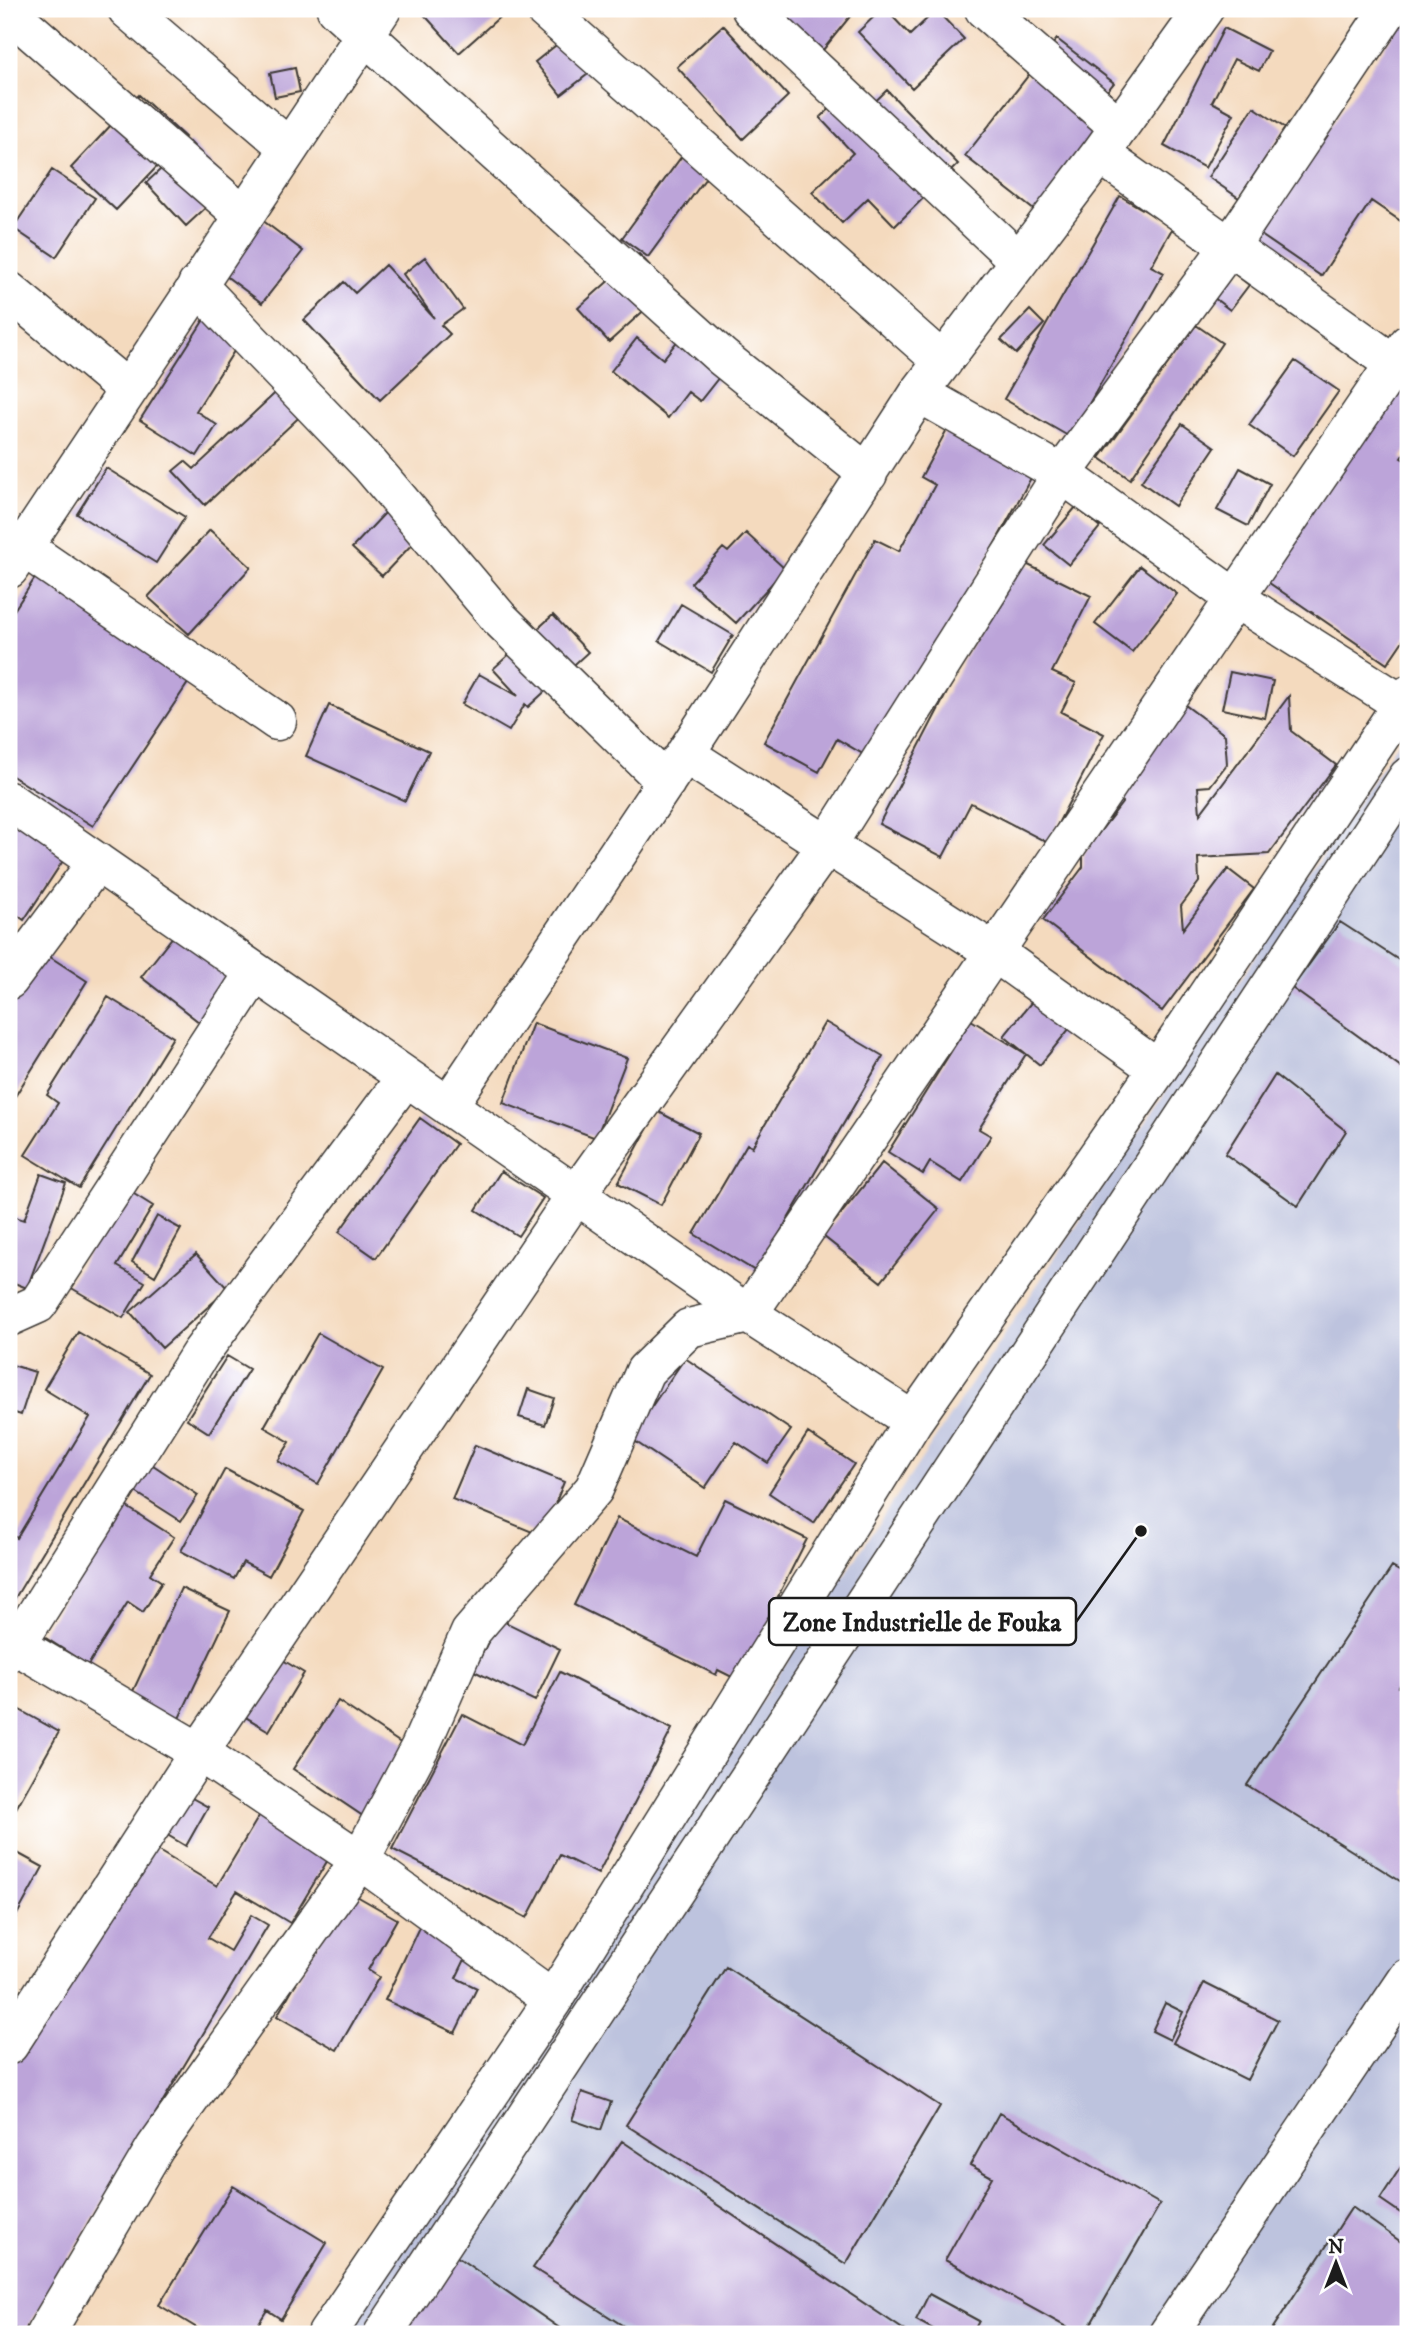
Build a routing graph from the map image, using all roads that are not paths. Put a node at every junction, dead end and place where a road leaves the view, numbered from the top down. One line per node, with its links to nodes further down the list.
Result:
1 (127, 9): 11 (street)
2 (336, 9): 9 (street)
3 (544, 9): 18 (street)
4 (751, 9): 14 (street)
5 (984, 9): 10 (street)
6 (1204, 9): 10 (street)
7 (1389, 9): 13 (street)
8 (9, 12): 12 (street)
9 (374, 21): 11 (street); 21 (street)
10 (1110, 141): 13 (street); 14 (street)
11 (289, 148): 12 (street)
12 (244, 216): 15 (street)
13 (1230, 246): 17 (street); 22 (street)
14 (1020, 261): 18 (street)
15 (197, 285): 19 (street); 27 (street)
16 (9, 291): 19 (street)
17 (1404, 360): 24 (street)
18 (943, 362): 20 (street)
19 (128, 390): 23 (street)
20 (919, 393): 21 (street); 22 (street)
21 (867, 474): 27 (street)
22 (1062, 474): 24 (street); 30 (street)
23 (12, 563): 26 (street)
24 (1236, 599): 25 (street); 32 (street)
25 (1405, 699): 35 (street)
26 (277, 721)
27 (675, 768): 30 (street); 37 (street)
28 (1408, 776): 50 (street)
29 (9, 801): 31 (street)
30 (827, 845): 32 (street); 38 (street)
31 (97, 862): 33 (street); 34 (street)
32 (994, 952): 35 (street); 39 (street)
33 (255, 972): 36 (street); 40 (street)
34 (9, 981)
35 (1158, 1069): 41 (street)
36 (406, 1077): 37 (street); 42 (street)
37 (448, 1106): 38 (street)
38 (576, 1195): 39 (street); 43 (street)
39 (748, 1314): 41 (street); 44 (street)
40 (9, 1317)
41 (913, 1421): 46 (street)
42 (11, 1646): 43 (street)
43 (199, 1752): 44 (street); 47 (street)
44 (360, 1860): 46 (street); 48 (street)
45 (1408, 1978): 51 (street)
46 (553, 2000): 49 (street)
47 (9, 2045)
48 (45, 2334)
49 (327, 2334)
50 (383, 2334)
51 (1168, 2334)

